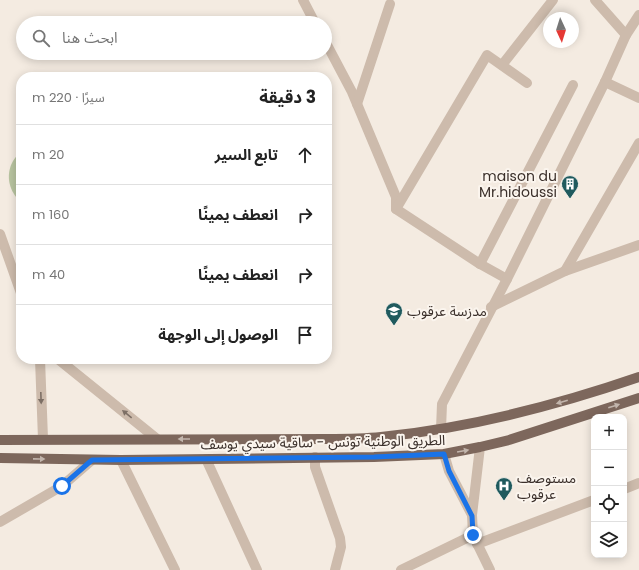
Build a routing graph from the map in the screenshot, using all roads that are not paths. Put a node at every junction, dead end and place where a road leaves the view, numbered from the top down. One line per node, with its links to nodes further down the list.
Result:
1 (303, 0): 6 (street)
2 (553, 0): 9 (street)
3 (595, 0): 7 (street)
4 (390, 1): 14 (street)
5 (639, 14): 7 (street)
6 (311, 16)
7 (626, 35): 11 (street)
8 (332, 55): 14 (street)
9 (502, 65): 10 (street); 16 (street)
10 (527, 82)
11 (605, 82): 13 (street); 22 (street)
12 (574, 85): 19 (street)
13 (639, 98)
14 (357, 104): 16 (street)
15 (639, 143): 20 (street)
16 (396, 209): 19 (street)
17 (0, 234): 21 (street)
18 (639, 245): 20 (street)
19 (480, 264): 22 (street)
20 (565, 272): 23 (street)
21 (16, 279)
22 (506, 279): 23 (street)
23 (491, 307): 28 (street)
24 (40, 364): 29 (street, one-way to 29)
25 (64, 364): 30 (street, one-way to 25)
26 (639, 377): 28 (main road, الطريق الوطنية تونس - ساقية سيدي يوسف, one-way to 28)
27 (639, 398): 33 (main road, الطريق الوطنية تونس - ساقية سيدي يوسف, one-way to 27)
28 (441, 429): 31 (main road, الطريق الوطنية تونس - ساقية سيدي يوسف)
29 (43, 439): 30 (main road, الطريق الوطنية تونس - ساقية سيدي يوسف); 32 (main road, الطريق الوطنية تونس - ساقية سيدي يوسف)
30 (157, 439): 31 (main road, الطريق الوطنية تونس - ساقية سيدي يوسف, one-way to 30)
31 (282, 439): 37 (main road)
32 (0, 440)
33 (480, 448): 34 (main road, الطريق الوطنية تونس - ساقية سيدي يوسف, one-way to 33); 44 (street)
34 (444, 454): 35 (main road, الطريق الوطنية تونس - ساقية سيدي يوسف); 44 (street)
35 (315, 457): 37 (main road, الطريق الوطنية تونس - ساقية سيدي يوسف); 49 (street)
36 (0, 458): 39 (main road, الطريق الوطنية تونس - ساقية سيدي يوسف, one-way to 39)
37 (282, 458): 38 (main road, الطريق الوطنية تونس - ساقية سيدي يوسف)
38 (206, 459): 40 (main road, الطريق الوطنية تونس - ساقية سيدي يوسف); 48 (street)
39 (92, 460): 40 (main road, الطريق الوطنية تونس - ساقية سيدي يوسف); 45 (street)
40 (121, 460): 47 (street)
41 (639, 483): 42 (street)
42 (627, 488)
43 (591, 501): 46 (street)
44 (472, 516): 46 (street)
45 (0, 522)
46 (475, 539): 50 (street); 51 (street)
47 (175, 570)
48 (257, 570)
49 (335, 570)
50 (401, 570)
51 (490, 570)

